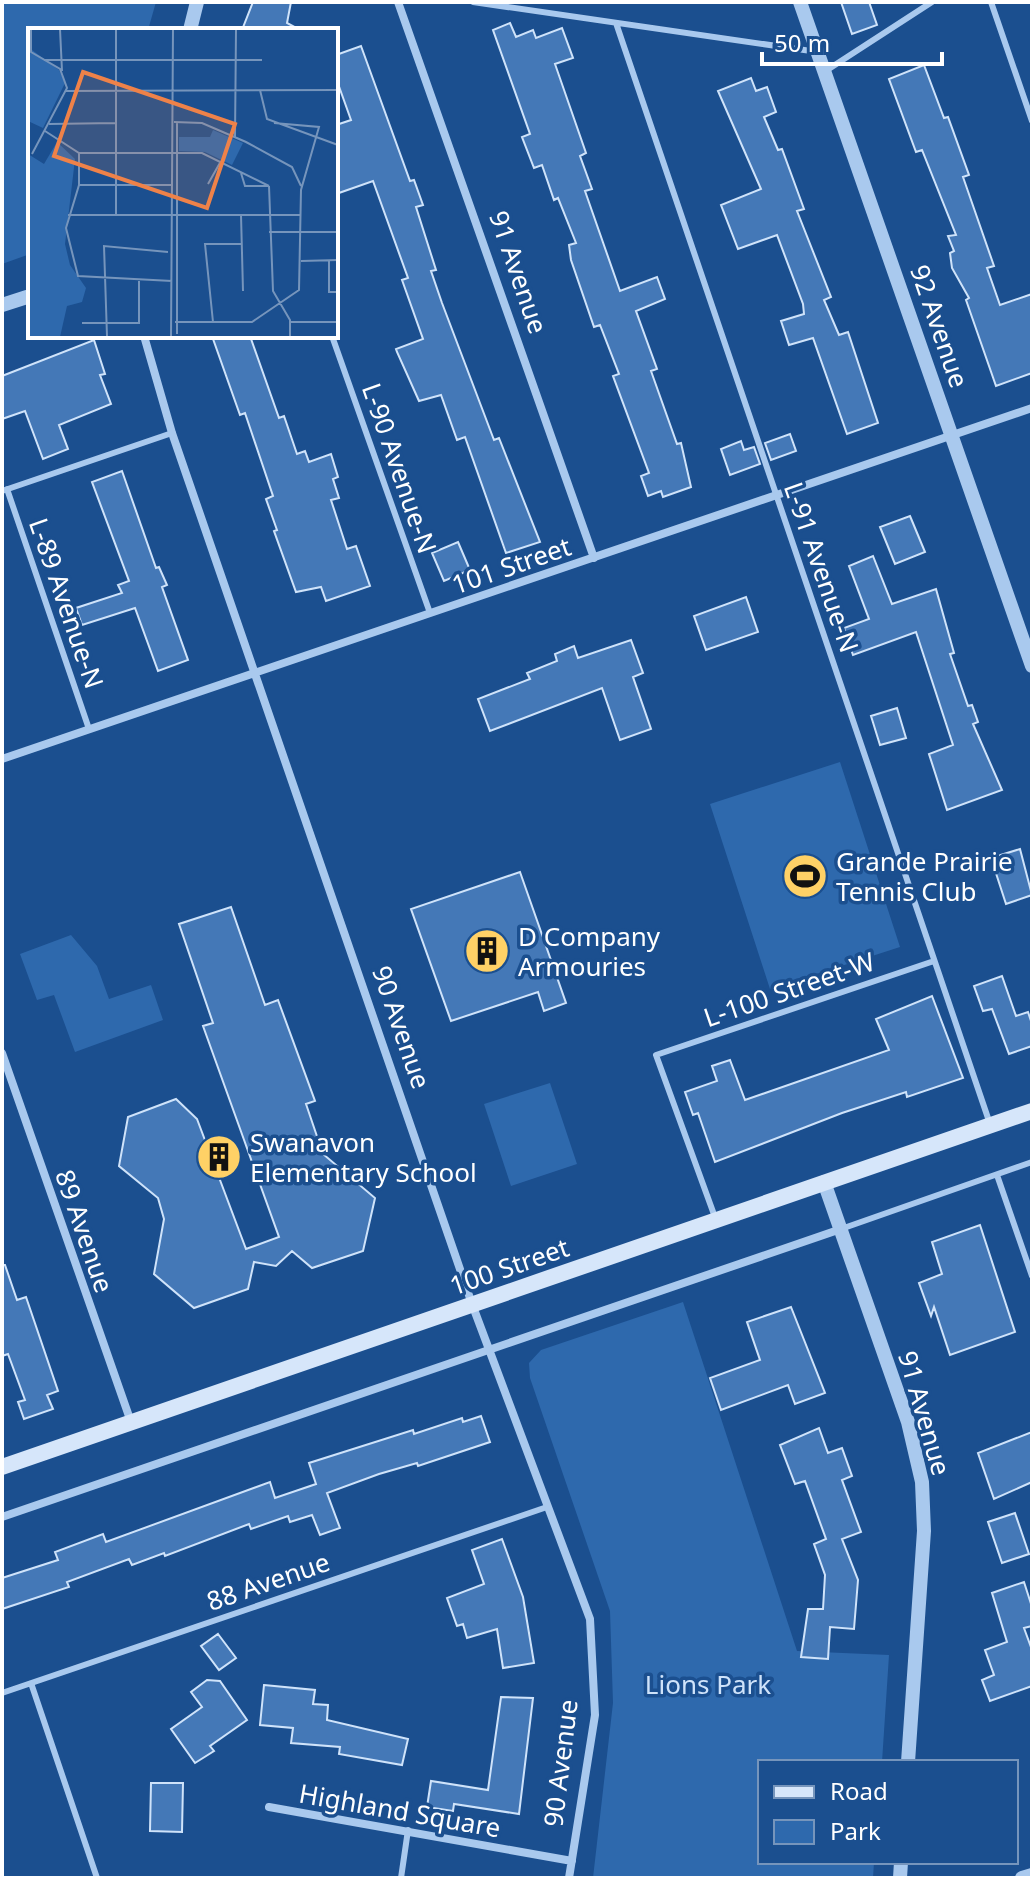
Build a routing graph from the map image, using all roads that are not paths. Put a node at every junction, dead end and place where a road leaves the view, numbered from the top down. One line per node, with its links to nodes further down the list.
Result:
1 (197, 2): 8 (street)
2 (398, 2): 21 (street, 91 Avenue)
3 (473, 2): 7 (lane)
4 (800, 2): 9 (street, 92 Avenue)
5 (932, 2): 10 (lane)
6 (991, 2): 11 (lane)
7 (616, 23): 9 (lane); 20 (lane, L-91 Avenue-N)
8 (190, 28)
9 (818, 52): 10 (street, 92 Avenue)
10 (824, 72): 18 (street, 92 Avenue)
11 (1032, 121)
12 (28, 297): 13 (street)
13 (2, 305)
14 (145, 338): 17 (street, 90 Avenue)
15 (333, 338): 22 (lane, L-90 Avenue-N)
16 (1032, 408): 18 (street, 101 Street)
17 (172, 433): 19 (lane); 24 (street, 90 Avenue)
18 (953, 435): 20 (street, 101 Street); 23 (street, 92 Avenue)
19 (5, 490): 25 (lane, L-89 Avenue-N)
20 (776, 495): 21 (street, 101 Street); 27 (lane, L-91 Avenue-N)
21 (594, 558): 22 (street, 101 Street)
22 (430, 613): 24 (street, 101 Street)
23 (1032, 666)
24 (256, 673): 25 (street, 101 Street); 37 (street, 90 Avenue)
25 (89, 729): 26 (street, 101 Street)
26 (2, 759)
27 (934, 961): 30 (lane, L-91 Avenue-N); 34 (lane, L-100 Street-W)
28 (2, 1053): 39 (street, 89 Avenue)
29 (1032, 1111): 30 (main road, 100 Street)
30 (990, 1124): 33 (main road, 100 Street)
31 (1032, 1162): 32 (lane)
32 (997, 1175): 35 (lane); 36 (lane)
33 (824, 1182): 34 (main road, 100 Street); 35 (street, 91 Avenue)
34 (716, 1220): 37 (main road, 100 Street)
35 (841, 1229): 38 (street); 45 (street, 91 Avenue)
36 (1032, 1276)
37 (472, 1304): 38 (street, 90 Avenue); 39 (main road, 100 Street)
38 (490, 1352): 41 (street, 90 Avenue); 42 (street)
39 (131, 1422): 40 (main road, 100 Street)
40 (2, 1467)
41 (547, 1507): 43 (lane, 88 Avenue); 48 (street, 90 Avenue)
42 (2, 1517)
43 (31, 1683): 44 (lane, 88 Avenue); 50 (lane)
44 (2, 1693)
45 (908, 1760)
46 (269, 1807): 47 (street, Highland Square)
47 (408, 1830): 48 (street, Highland Square); 51 (lane)
48 (572, 1861): 52 (street, 90 Avenue)
49 (1032, 1875): 53 (street)
50 (97, 1878)
51 (401, 1878)
52 (569, 1878)
53 (1022, 1878)

